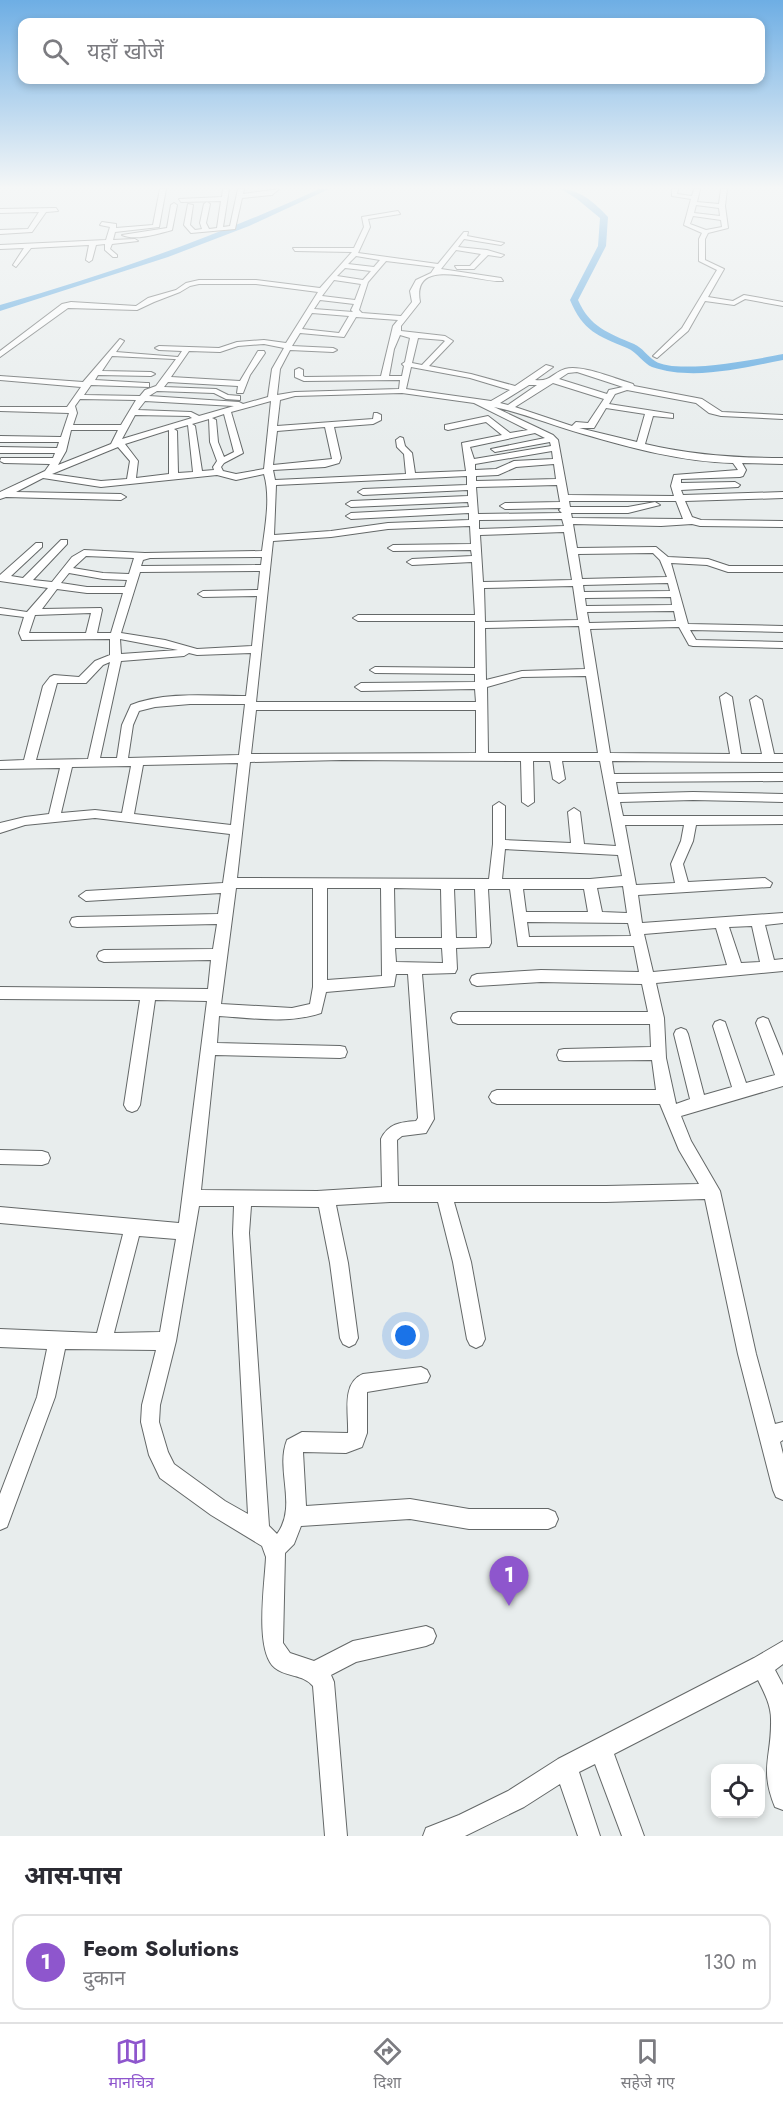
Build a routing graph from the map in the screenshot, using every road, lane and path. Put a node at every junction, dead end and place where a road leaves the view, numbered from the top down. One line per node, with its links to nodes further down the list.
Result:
1 (336, 275): 7 (street)
2 (370, 275): 9 (street)
3 (428, 275): 17 (street)
4 (468, 275): 10 (street)
5 (480, 275): 8 (street)
6 (718, 275): 12 (street)
7 (333, 278): 9 (street); 11 (street)
8 (501, 280)
9 (365, 282): 13 (street)
10 (461, 284)
11 (320, 294): 13 (street); 15 (street); 27 (street)
12 (705, 299): 14 (street); 28 (street)
13 (357, 302): 16 (street)
14 (783, 304)
15 (309, 311): 16 (street); 18 (street)
16 (356, 315): 17 (street); 18 (street)
17 (404, 318): 19 (street)
18 (297, 331): 22 (street)
19 (398, 332): 20 (street); 40 (street)
20 (412, 335): 32 (street); 34 (street)
21 (120, 341): 30 (street)
22 (288, 347): 24 (street); 25 (street); 36 (street)
23 (159, 348): 24 (street)
24 (187, 349): 29 (street)
25 (333, 350)
26 (261, 353): 44 (street)
27 (0, 355)
28 (657, 356)
29 (180, 357): 30 (street); 35 (street)
30 (107, 358): 31 (street); 37 (street)
31 (150, 364)
32 (406, 364): 34 (street); 42 (street)
33 (549, 366): 46 (street)
34 (424, 367): 52 (street)
35 (171, 370): 43 (street); 44 (street)
36 (276, 370): 40 (street); 56 (street)
37 (95, 373): 38 (street); 50 (street)
38 (151, 374)
39 (562, 374): 45 (street); 49 (street); 55 (street)
40 (385, 375): 42 (street)
41 (0, 378): 50 (street)
42 (404, 378): 53 (street)
43 (165, 379): 44 (street); 51 (street)
44 (244, 379): 58 (street)
45 (553, 380): 47 (street); 55 (street)
46 (528, 382): 47 (street); 52 (street)
47 (543, 385): 60 (street)
48 (0, 388): 50 (street)
49 (636, 388): 55 (street); 68 (street)
50 (82, 389): 54 (street); 54 (street); 62 (street)
51 (157, 389): 54 (street); 58 (street)
52 (516, 389): 59 (street)
53 (402, 391): 56 (street); 57 (street)
54 (145, 392): 58 (street); 63 (street)
55 (608, 397): 65 (street); 71 (street)
56 (274, 398): 58 (street); 77 (street)
57 (474, 400): 59 (street); 79 (street)
58 (240, 403): 64 (street)
59 (492, 404): 60 (street)
60 (509, 408): 71 (street)
61 (0, 409): 62 (street)
62 (71, 410): 74 (street)
63 (133, 412): 69 (street); 76 (street)
64 (228, 413): 69 (street); 70 (street); 92 (street)
65 (649, 414): 67 (street); 86 (street)
66 (377, 415): 72 (street)
67 (670, 416)
68 (783, 417)
69 (199, 420): 85 (street)
70 (212, 420): 73 (street); 92 (street)
71 (556, 423): 86 (street)
72 (329, 425): 77 (street); 96 (street)
73 (191, 426): 78 (street); 100 (street)
74 (67, 427): 76 (street); 82 (street)
75 (448, 427): 80 (street)
76 (123, 428): 85 (street)
77 (273, 429): 96 (street)
78 (173, 431): 85 (street); 102 (street)
79 (534, 431): 80 (street); 84 (street)
80 (508, 436): 89 (street)
81 (0, 439): 82 (street)
82 (66, 440): 88 (street)
83 (400, 440): 101 (street)
84 (554, 443): 89 (street); 93 (street)
85 (117, 444): 99 (street); 103 (street)
86 (640, 446): 90 (street)
87 (5, 450): 88 (street); 95 (street)
88 (62, 451): 91 (street)
89 (470, 458): 98 (street)
90 (736, 460): 94 (street); 108 (street)
91 (57, 461): 95 (street); 99 (street)
92 (221, 461): 97 (street)
93 (557, 461): 98 (street); 104 (street)
94 (783, 461)
95 (2, 464)
96 (268, 470): 97 (street); 105 (street)
97 (219, 472): 100 (street)
98 (471, 473): 101 (street); 106 (street)
99 (45, 474): 103 (street); 110 (street)
100 (198, 475): 102 (street)
101 (411, 476): 105 (street)
102 (174, 478): 103 (street)
103 (131, 482)
104 (560, 482): 106 (street); 118 (street)
105 (271, 483): 123 (street)
106 (472, 485): 109 (street); 113 (street)
107 (735, 485): 108 (street)
108 (676, 486): 114 (street)
109 (363, 492)
110 (2, 495): 112 (street)
111 (783, 495): 117 (street)
112 (121, 497)
113 (473, 499): 115 (street); 120 (street)
114 (679, 499): 117 (street); 118 (street); 121 (street)
115 (351, 504)
116 (505, 506): 118 (street)
117 (705, 510): 121 (street); 122 (street)
118 (565, 513): 120 (street); 120 (street); 121 (street); 128 (street)
119 (351, 516): 120 (street)
120 (474, 521): 123 (street); 126 (street)
121 (691, 521)
122 (783, 524)
123 (269, 538): 129 (street)
124 (64, 542): 140 (street)
125 (39, 545): 138 (street)
126 (476, 547): 127 (street); 131 (street)
127 (393, 548)
128 (571, 550): 132 (street); 141 (street)
129 (268, 554): 130 (street); 134 (street)
130 (144, 556): 136 (street); 137 (street)
131 (477, 559): 133 (street); 143 (street)
132 (666, 560): 135 (street); 139 (street)
133 (412, 562)
134 (266, 568): 137 (street); 145 (street)
135 (783, 569)
136 (67, 570): 137 (street); 142 (street)
137 (134, 573): 144 (street)
138 (2, 578): 140 (street)
139 (671, 580): 141 (street); 147 (street)
140 (26, 581): 142 (street)
141 (576, 581): 143 (street); 148 (street)
142 (53, 585): 144 (street); 152 (street)
143 (478, 585): 154 (street)
144 (129, 590): 159 (street)
145 (262, 593): 146 (street); 161 (street)
146 (203, 594)
147 (675, 594): 148 (street); 149 (street)
148 (579, 595): 150 (street)
149 (678, 608): 150 (street); 156 (street)
150 (582, 609): 155 (street)
151 (0, 611): 152 (street)
152 (31, 613): 158 (street); 158 (street)
153 (357, 618): 154 (street)
154 (480, 622): 155 (street); 165 (street)
155 (584, 625): 156 (street); 166 (street)
156 (684, 626): 157 (street); 160 (street)
157 (783, 628)
158 (91, 636): 159 (street)
159 (115, 636): 162 (street); 163 (street)
160 (783, 645)
161 (256, 649): 162 (street); 171 (street)
162 (197, 652): 163 (street)
163 (116, 657): 183 (street); 185 (street)
164 (375, 670): 165 (street)
165 (480, 671): 167 (street)
166 (593, 672): 167 (street); 177 (street)
167 (480, 686): 168 (street); 172 (street)
168 (361, 687)
169 (726, 697): 178 (street)
170 (756, 700): 179 (street)
171 (249, 703): 172 (street); 173 (street); 181 (street)
172 (480, 706): 174 (street)
173 (245, 758): 174 (street); 182 (street); 201 (street)
174 (482, 758): 175 (street)
175 (527, 758): 176 (street); 192 (street)
176 (556, 758): 177 (street); 188 (street)
177 (605, 758): 178 (street); 189 (street)
178 (736, 758): 179 (street)
179 (769, 758): 180 (street)
180 (783, 758)
181 (122, 761): 182 (street); 183 (street)
182 (138, 761): 196 (street)
183 (93, 762): 184 (street)
184 (67, 763): 185 (street); 195 (street)
185 (29, 764): 186 (street)
186 (0, 765)
187 (783, 777): 189 (street)
188 (559, 778)
189 (609, 778): 190 (street)
190 (613, 798): 191 (street); 197 (street)
191 (783, 798)
192 (528, 802)
193 (499, 806): 202 (street)
194 (573, 812): 203 (street)
195 (54, 818): 196 (street); 200 (street)
196 (127, 818): 201 (street)
197 (617, 820): 198 (street); 204 (street)
198 (691, 820): 199 (street); 214 (street)
199 (783, 820)
200 (0, 828)
201 (237, 830): 212 (street)
202 (499, 844): 203 (street); 208 (street)
203 (578, 849): 204 (street)
204 (623, 851): 213 (street)
205 (320, 883): 206 (street); 212 (street); 235 (street)
206 (387, 883): 207 (street); 225 (street)
207 (447, 883): 208 (street); 224 (street)
208 (488, 883): 210 (street); 224 (street)
209 (765, 883): 214 (street)
210 (516, 884): 211 (street); 216 (street)
211 (590, 884): 213 (street); 217 (street)
212 (229, 885): 215 (street); 219 (street)
213 (630, 885): 214 (street); 223 (street)
214 (683, 888)
215 (86, 896)
216 (520, 917): 217 (street); 223 (street)
217 (596, 917): 223 (street)
218 (783, 918): 220 (street)
219 (223, 919): 221 (street); 226 (street)
220 (757, 920): 222 (street); 229 (street)
221 (77, 921)
222 (721, 923): 223 (street); 232 (street)
223 (637, 929): 233 (street)
224 (449, 942): 225 (street); 231 (street)
225 (388, 943): 230 (street)
226 (219, 954): 227 (street); 238 (street)
227 (104, 956)
228 (783, 964): 229 (street)
229 (768, 966): 232 (street)
230 (388, 968): 231 (street); 235 (street)
231 (415, 968): 257 (street)
232 (736, 970): 233 (street)
233 (648, 978): 234 (street); 240 (street)
234 (477, 980)
235 (320, 987): 238 (street)
236 (0, 993): 237 (street)
237 (148, 996): 238 (street); 253 (street)
238 (215, 1003): 244 (street)
239 (458, 1018): 240 (street)
240 (657, 1018): 246 (street)
241 (763, 1023): 248 (street)
242 (720, 1026): 249 (street)
243 (681, 1034): 252 (street)
244 (209, 1048): 245 (street); 259 (street)
245 (340, 1052)
246 (658, 1053): 247 (street); 251 (street)
247 (564, 1055)
248 (783, 1077): 249 (street)
249 (741, 1091): 252 (street)
250 (497, 1097): 251 (street)
251 (668, 1104): 252 (street); 256 (street)
252 (699, 1104)
253 (132, 1105)
254 (0, 1157): 255 (street)
255 (42, 1158)
256 (712, 1191): 258 (street); 272 (street)
257 (390, 1194): 258 (street); 260 (street)
258 (444, 1194): 267 (street)
259 (192, 1198): 261 (street); 264 (street)
260 (326, 1198): 261 (street); 266 (street)
261 (243, 1199): 277 (street)
262 (0, 1215): 263 (street)
263 (133, 1227): 264 (street); 270 (street)
264 (187, 1232): 269 (street)
265 (0, 1338): 268 (street)
266 (349, 1338)
267 (476, 1339)
268 (58, 1340): 270 (street); 276 (street)
269 (166, 1341): 270 (street); 277 (street)
270 (103, 1342)
271 (421, 1376): 274 (street)
272 (775, 1433): 273 (street)
273 (783, 1490)
274 (295, 1517): 275 (street); 278 (street)
275 (548, 1519)
276 (0, 1520)
277 (260, 1531): 278 (street)
278 (274, 1548): 282 (street)
279 (426, 1636): 282 (street)
280 (783, 1652): 281 (street)
281 (762, 1666): 283 (street); 285 (street)
282 (315, 1672): 286 (street)
283 (601, 1750): 284 (street); 289 (street)
284 (566, 1767): 287 (street); 288 (street)
285 (783, 1799)
286 (336, 1836)
287 (434, 1836)
288 (589, 1836)
289 (633, 1836)

